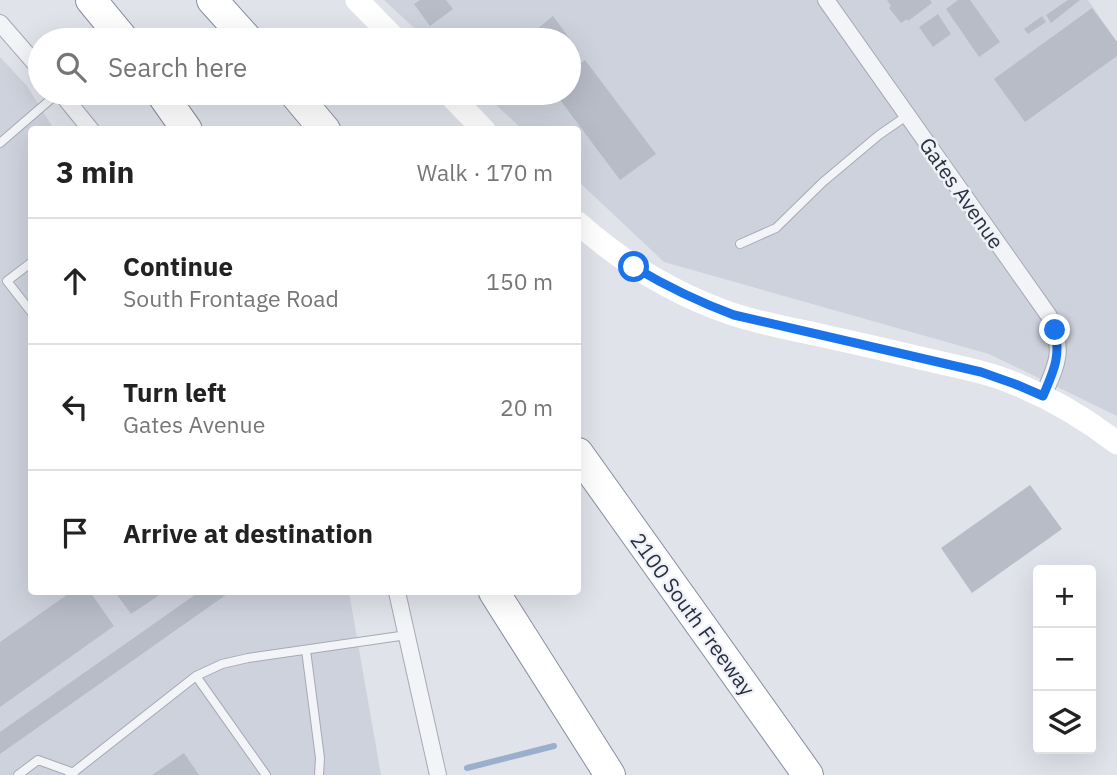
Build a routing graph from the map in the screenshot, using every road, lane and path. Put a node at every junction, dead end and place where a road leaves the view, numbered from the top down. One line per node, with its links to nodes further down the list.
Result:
1 (91, 0): 6 (highway)
2 (212, 0): 7 (highway)
3 (826, 0): 15 (street, Gates Avenue)
4 (358, 1): 8 (street)
5 (0, 23): 9 (street)
6 (114, 28)
7 (237, 28)
8 (384, 28)
9 (28, 55)
10 (45, 105): 20 (lane)
11 (70, 105): 16 (street)
12 (169, 105): 17 (highway)
13 (304, 105): 18 (highway)
14 (460, 105): 19 (street)
15 (908, 115): 22 (lane); 25 (street, Gates Avenue)
16 (88, 126)
17 (184, 126)
18 (322, 126)
19 (480, 126)
20 (0, 142)
21 (581, 226): 25 (street)
22 (740, 243)
23 (28, 265): 24 (lane)
24 (28, 308)
25 (1043, 396): 26 (street)
26 (1117, 443)
27 (581, 457): 34 (highway, 2100 South Freeway)
28 (398, 595): 30 (street)
29 (496, 595): 33 (highway)
30 (407, 635): 31 (lane); 39 (street)
31 (306, 650): 32 (lane); 38 (lane)
32 (197, 676): 35 (lane); 37 (lane)
33 (566, 706): 40 (highway); 41 (highway); 42 (highway)
34 (782, 739): 43 (highway); 44 (highway, 2100 South Freeway); 45 (highway)
35 (72, 774): 36 (lane)
36 (18, 775)
37 (266, 775)
38 (319, 775)
39 (438, 775)
40 (596, 775)
41 (610, 775)
42 (629, 775)
43 (800, 775)
44 (808, 775)
45 (817, 775)

